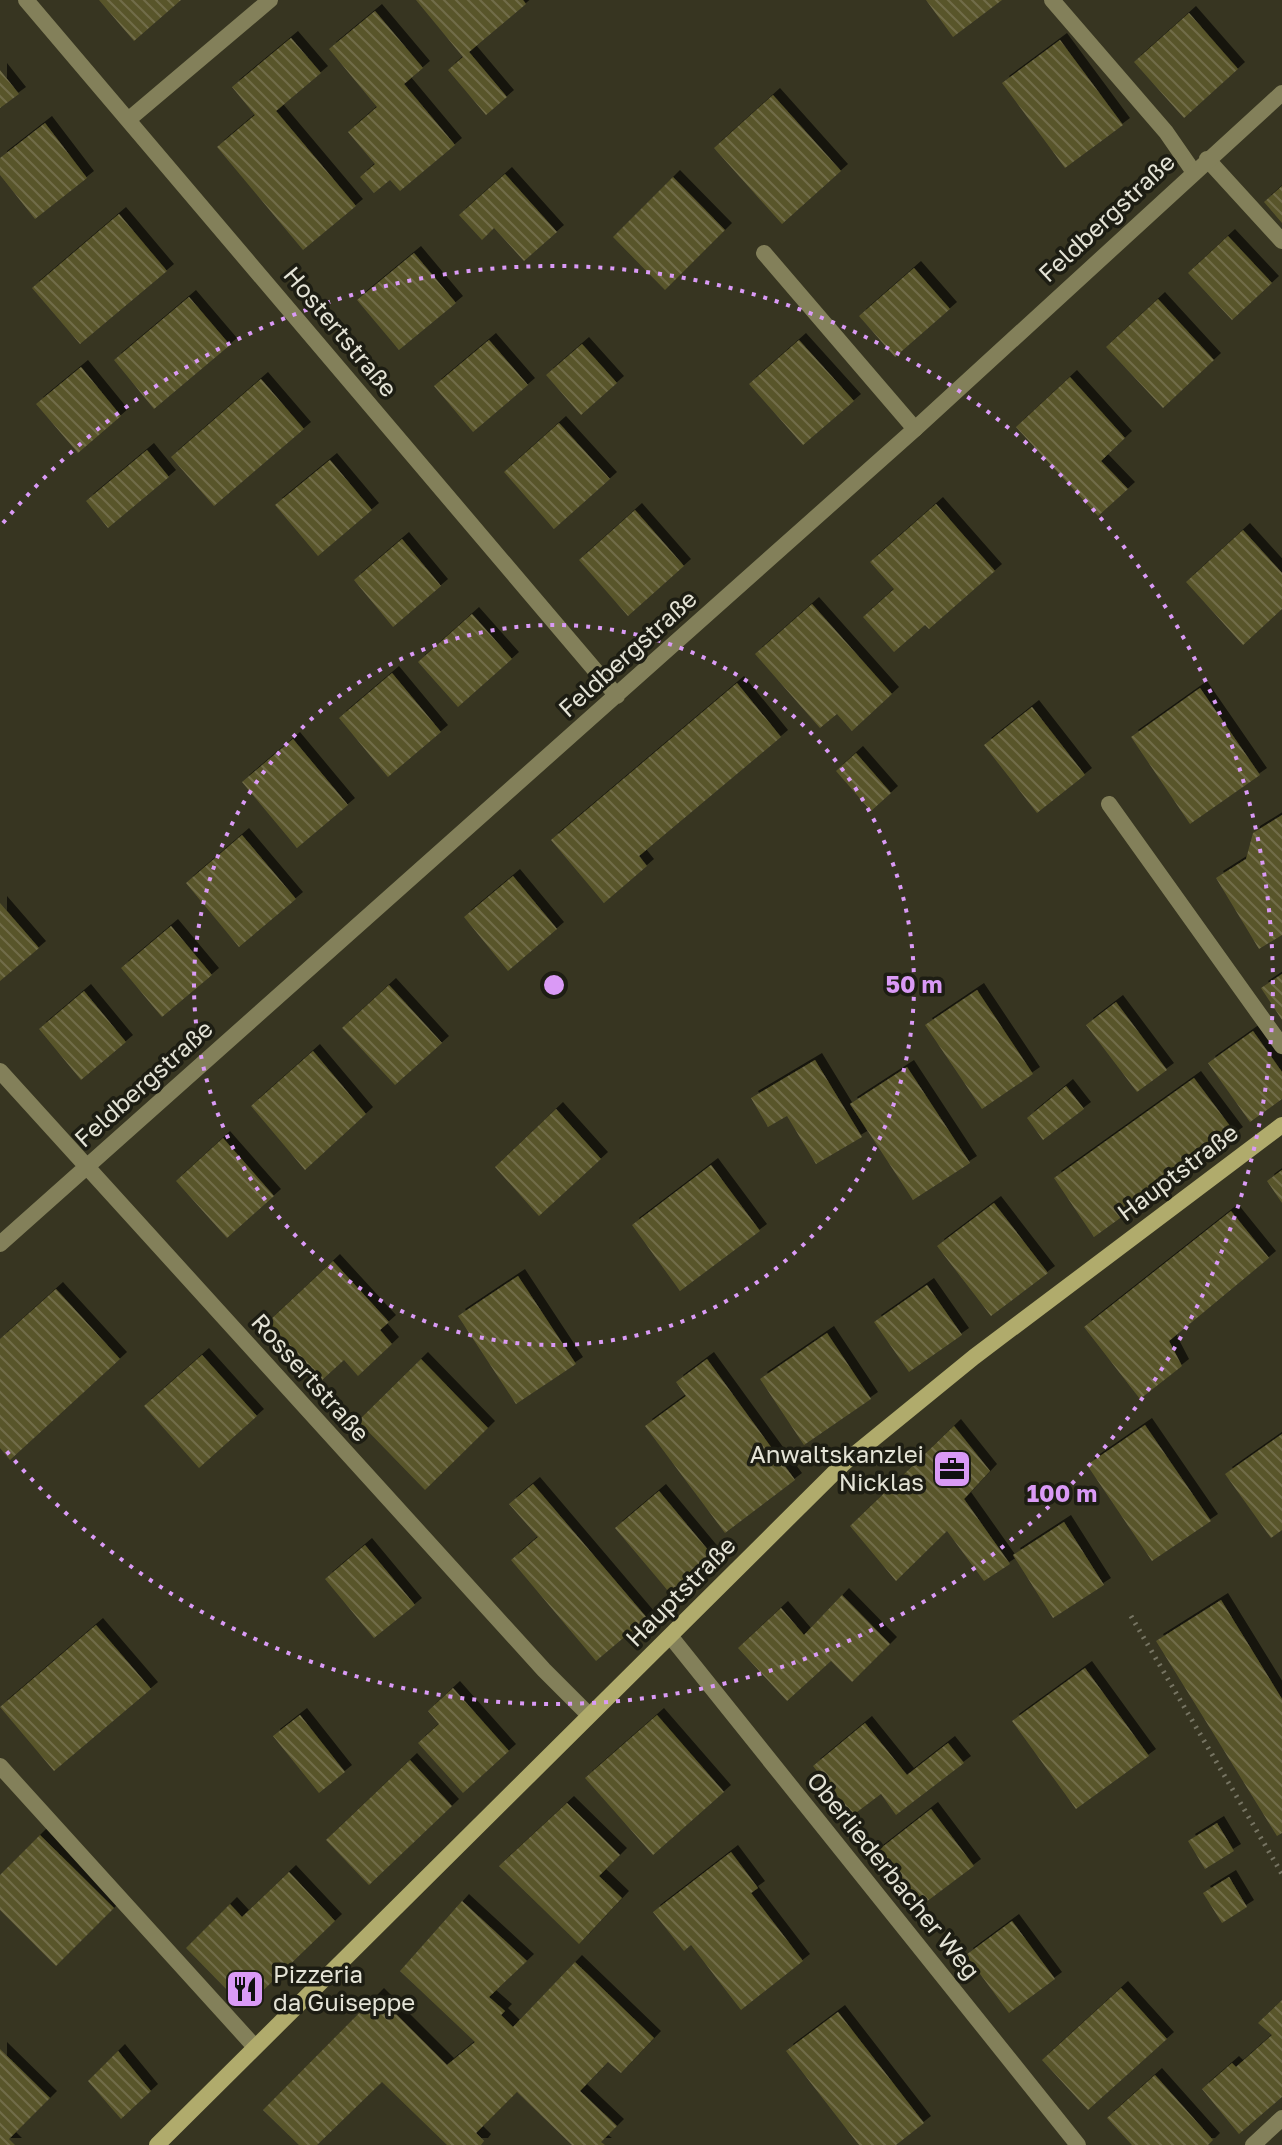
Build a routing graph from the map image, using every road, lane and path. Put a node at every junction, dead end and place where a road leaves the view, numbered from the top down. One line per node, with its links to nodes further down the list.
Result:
1 (26, 0): 5 (street, Hostertstraße)
2 (270, 0): 5 (street)
3 (1052, 0): 7 (street)
4 (1282, 93): 6 (street, Feldbergstraße)
5 (128, 120): 11 (street, Hostertstraße)
6 (1207, 159): 7 (street, Feldbergstraße); 8 (street)
7 (1193, 171): 10 (street, Feldbergstraße)
8 (1282, 241)
9 (764, 253): 10 (street)
10 (915, 429): 11 (street, Feldbergstraße)
11 (617, 696): 16 (street, Feldbergstraße)
12 (1109, 804): 13 (street)
13 (1282, 1046)
14 (0, 1071): 16 (street, Rossertstraße)
15 (1282, 1125): 19 (street, Hauptstraße)
16 (86, 1168): 17 (street, Feldbergstraße); 20 (street, Rossertstraße)
17 (0, 1244)
18 (1131, 1616): 22 (path)
19 (671, 1637): 20 (street, Hauptstraße); 26 (street, Oberliederbacher Weg)
20 (589, 1715): 23 (street, Hauptstraße)
21 (0, 1766): 23 (street)
22 (1282, 1874)
23 (255, 2047): 25 (street, Hauptstraße)
24 (1282, 2118): 27 (street)
25 (157, 2145)
26 (1078, 2145)
27 (1253, 2145)

